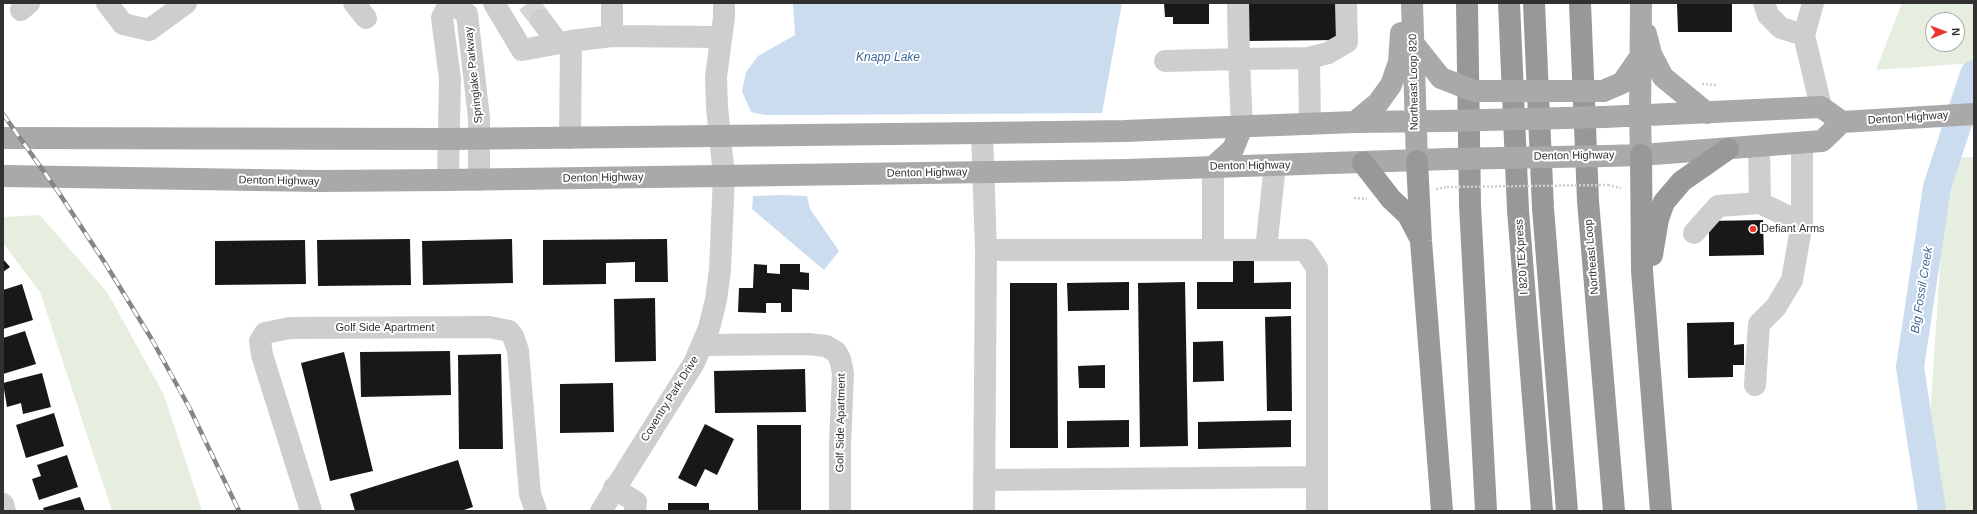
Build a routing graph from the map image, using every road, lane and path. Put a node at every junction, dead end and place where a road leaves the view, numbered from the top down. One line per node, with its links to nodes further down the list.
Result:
1 (107, 3): 2 (street)
2 (186, 3)
3 (450, 3): 41 (street, Springlake Parkway); 42 (street, Springlake Parkway)
4 (494, 3): 22 (street)
5 (612, 3): 20 (street)
6 (724, 3): 21 (street, Coventry Park Drive)
7 (1238, 3): 26 (street)
8 (1346, 3): 25 (street)
9 (1404, 3): 32 (main road)
10 (1412, 3): 23 (main road, Northeast Loop 820)
11 (1467, 3): 84 (highway)
12 (1508, 3): 85 (highway, I 820 TEXpress)
13 (1534, 3): 86 (highway)
14 (1580, 3): 87 (highway, Northeast Loop)
15 (1764, 3): 19 (street)
16 (1813, 3): 19 (street)
17 (1641, 8): 24 (main road); 29 (main road)
18 (541, 20): 22 (street)
19 (1804, 35): 28 (street)
20 (612, 36): 21 (street); 22 (street)
21 (720, 37): 38 (street, Coventry Park Drive)
22 (564, 42): 40 (street)
23 (1413, 43): 24 (main road, bridge); 33 (main road, Northeast Loop 820)
24 (1640, 57): 31 (main road)
25 (1309, 58): 26 (street); 35 (street)
26 (1239, 60): 27 (street); 36 (street)
27 (1165, 61)
28 (1821, 107): 29 (main road); 34 (main road)
29 (1707, 113): 31 (main road)
30 (1974, 114): 34 (main road, Denton Highway)
31 (1640, 116): 33 (main road, bridge); 46 (main road)
32 (1355, 122): 33 (main road); 35 (main road)
33 (1415, 122): 47 (main road, Northeast Loop 820)
34 (1851, 122): 43 (main road, Denton Highway)
35 (1310, 124): 36 (main road)
36 (1242, 127): 37 (main road); 50 (main road)
37 (982, 133): 38 (main road); 51 (street)
38 (721, 135): 40 (main road); 53 (street, Coventry Park Drive)
39 (3, 138): 41 (main road)
40 (570, 138): 42 (main road)
41 (449, 139): 42 (main road); 54 (street, Springlake Parkway)
42 (479, 139): 55 (street, Springlake Parkway)
43 (1802, 143): 44 (main road, Denton Highway); 59 (street)
44 (1759, 146): 45 (main road, Denton Highway); 58 (street)
45 (1728, 149): 46 (main road, Denton Highway); 65 (highway)
46 (1641, 155): 47 (main road, Denton Highway, bridge); 65 (highway)
47 (1417, 161): 48 (main road, Denton Highway); 61 (highway)
48 (1364, 163): 49 (main road, Denton Highway); 61 (highway)
49 (1275, 165): 50 (main road, Denton Highway); 62 (street)
50 (1213, 167): 51 (main road, Denton Highway); 64 (street)
51 (984, 172): 53 (main road, Denton Highway); 63 (street)
52 (3, 176): 54 (main road, Denton Highway)
53 (724, 176): 55 (main road, Denton Highway); 66 (street, Coventry Park Drive)
54 (448, 180): 55 (main road, Denton Highway)
55 (479, 180)
56 (1447, 187): 57 (path, bridge)
57 (1621, 188)
58 (1760, 203): 59 (street); 60 (street)
59 (1802, 223): 67 (street)
60 (1694, 233)
61 (1421, 240): 68 (highway)
62 (1266, 249): 64 (street); 69 (street)
63 (986, 250): 64 (street); 70 (street)
64 (1213, 250)
65 (1642, 271): 73 (highway)
66 (702, 345): 71 (street, Coventry Park Drive); 79 (street, Golf Side Apartment)
67 (1755, 385)
68 (1439, 459): 82 (highway); 83 (highway)
69 (1316, 477): 70 (street); 81 (street)
70 (984, 480): 80 (street)
71 (614, 488): 77 (street, Coventry Park Drive); 78 (street)
72 (3, 504): 74 (street)
73 (1661, 504)
74 (5, 511)
75 (311, 511): 76 (street, Golf Side Apartment)
76 (536, 511)
77 (601, 511)
78 (635, 511)
79 (840, 511)
80 (984, 511)
81 (1316, 511)
82 (1442, 511)
83 (1452, 511)
84 (1486, 511)
85 (1542, 511)
86 (1567, 511)
87 (1614, 511)

